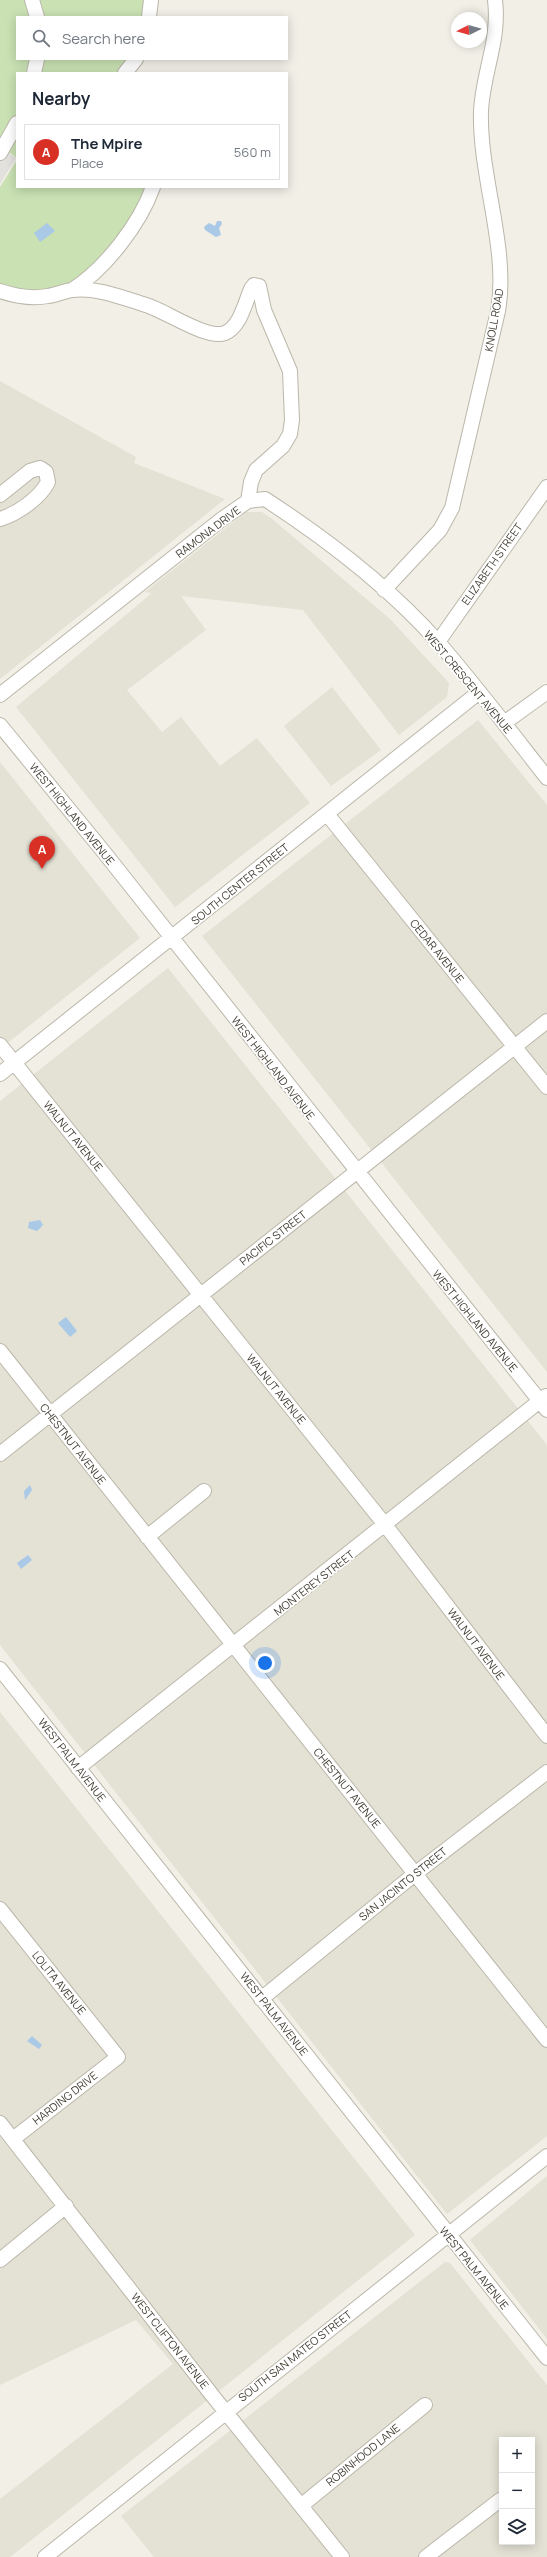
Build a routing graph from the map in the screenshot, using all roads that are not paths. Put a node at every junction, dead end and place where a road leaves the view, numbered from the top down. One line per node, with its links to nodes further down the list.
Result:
1 (32, 0): 4 (street)
2 (151, 0): 5 (street)
3 (494, 0): 19 (street, KNOLL ROAD)
4 (37, 16)
5 (149, 16)
6 (37, 60): 8 (street)
7 (135, 60): 9 (street)
8 (34, 72)
9 (126, 72)
10 (16, 125): 11 (street)
11 (0, 153)
12 (152, 188): 13 (street)
13 (72, 290): 14 (street); 17 (street, RAMONA DRIVE)
14 (0, 291)
15 (547, 487): 20 (street, ELIZABETH STREET)
16 (0, 495): 18 (street)
17 (248, 501): 19 (street, WEST CRESCENT AVENUE); 23 (street, RAMONA DRIVE)
18 (0, 519)
19 (384, 590): 20 (street, WEST CRESCENT AVENUE)
20 (438, 642): 22 (street, WEST CRESCENT AVENUE)
21 (547, 692): 24 (street)
22 (478, 693): 24 (street, WEST CRESCENT AVENUE); 27 (street, SOUTH CENTER STREET)
23 (0, 695)
24 (504, 723): 26 (street, WEST CRESCENT AVENUE)
25 (0, 725): 28 (street, WEST HIGHLAND AVENUE)
26 (547, 778)
27 (327, 814): 28 (street, SOUTH CENTER STREET); 31 (street, CEDAR AVENUE)
28 (172, 939): 32 (street, SOUTH CENTER STREET); 35 (street, WEST HIGHLAND AVENUE)
29 (547, 1022): 31 (street, PACIFIC STREET)
30 (0, 1045): 32 (street, WALNUT AVENUE)
31 (515, 1047): 34 (street, CEDAR AVENUE); 35 (street, PACIFIC STREET)
32 (14, 1063): 33 (street, SOUTH CENTER STREET); 36 (street, WALNUT AVENUE)
33 (0, 1074)
34 (547, 1087)
35 (356, 1173): 36 (street, PACIFIC STREET); 38 (street, WEST HIGHLAND AVENUE)
36 (200, 1295): 39 (street, PACIFIC STREET); 42 (street, WALNUT AVENUE)
37 (0, 1351): 39 (street, CHESTNUT AVENUE)
38 (545, 1402): 42 (street, MONTEREY STREET)
39 (50, 1415): 40 (street, PACIFIC STREET); 43 (street, CHESTNUT AVENUE)
40 (0, 1454)
41 (204, 1491): 43 (street)
42 (386, 1526): 44 (street, MONTEREY STREET); 46 (street, WALNUT AVENUE)
43 (147, 1537): 44 (street, CHESTNUT AVENUE)
44 (233, 1646): 47 (street, MONTEREY STREET); 49 (street, CHESTNUT AVENUE)
45 (1, 1673): 47 (street, WEST PALM AVENUE)
46 (547, 1736)
47 (78, 1768): 51 (street, WEST PALM AVENUE)
48 (547, 1772): 49 (street, SAN JACINTO STREET)
49 (416, 1873): 51 (street, SAN JACINTO STREET); 52 (street, CHESTNUT AVENUE)
50 (0, 1910): 53 (street, LOLITA AVENUE)
51 (262, 1999): 58 (street, WEST PALM AVENUE)
52 (547, 2040)
53 (118, 2057): 55 (street, HARDING DRIVE)
54 (0, 2123): 55 (street, WEST CLIFTON AVENUE)
55 (13, 2139): 57 (street, WEST CLIFTON AVENUE)
56 (547, 2156): 58 (street, SOUTH SAN MATEO STREET)
57 (66, 2206): 59 (street); 62 (street, WEST CLIFTON AVENUE)
58 (448, 2235): 60 (street, WEST PALM AVENUE); 62 (street, SOUTH SAN MATEO STREET)
59 (0, 2260)
60 (545, 2352)
61 (425, 2405): 64 (street, ROBINHOOD LANE)
62 (226, 2411): 64 (street, WEST CLIFTON AVENUE); 66 (street, SOUTH SAN MATEO STREET)
63 (499, 2501): 67 (street)
64 (302, 2505): 65 (street, WEST CLIFTON AVENUE)
65 (340, 2556)
66 (45, 2557)
67 (426, 2557)

